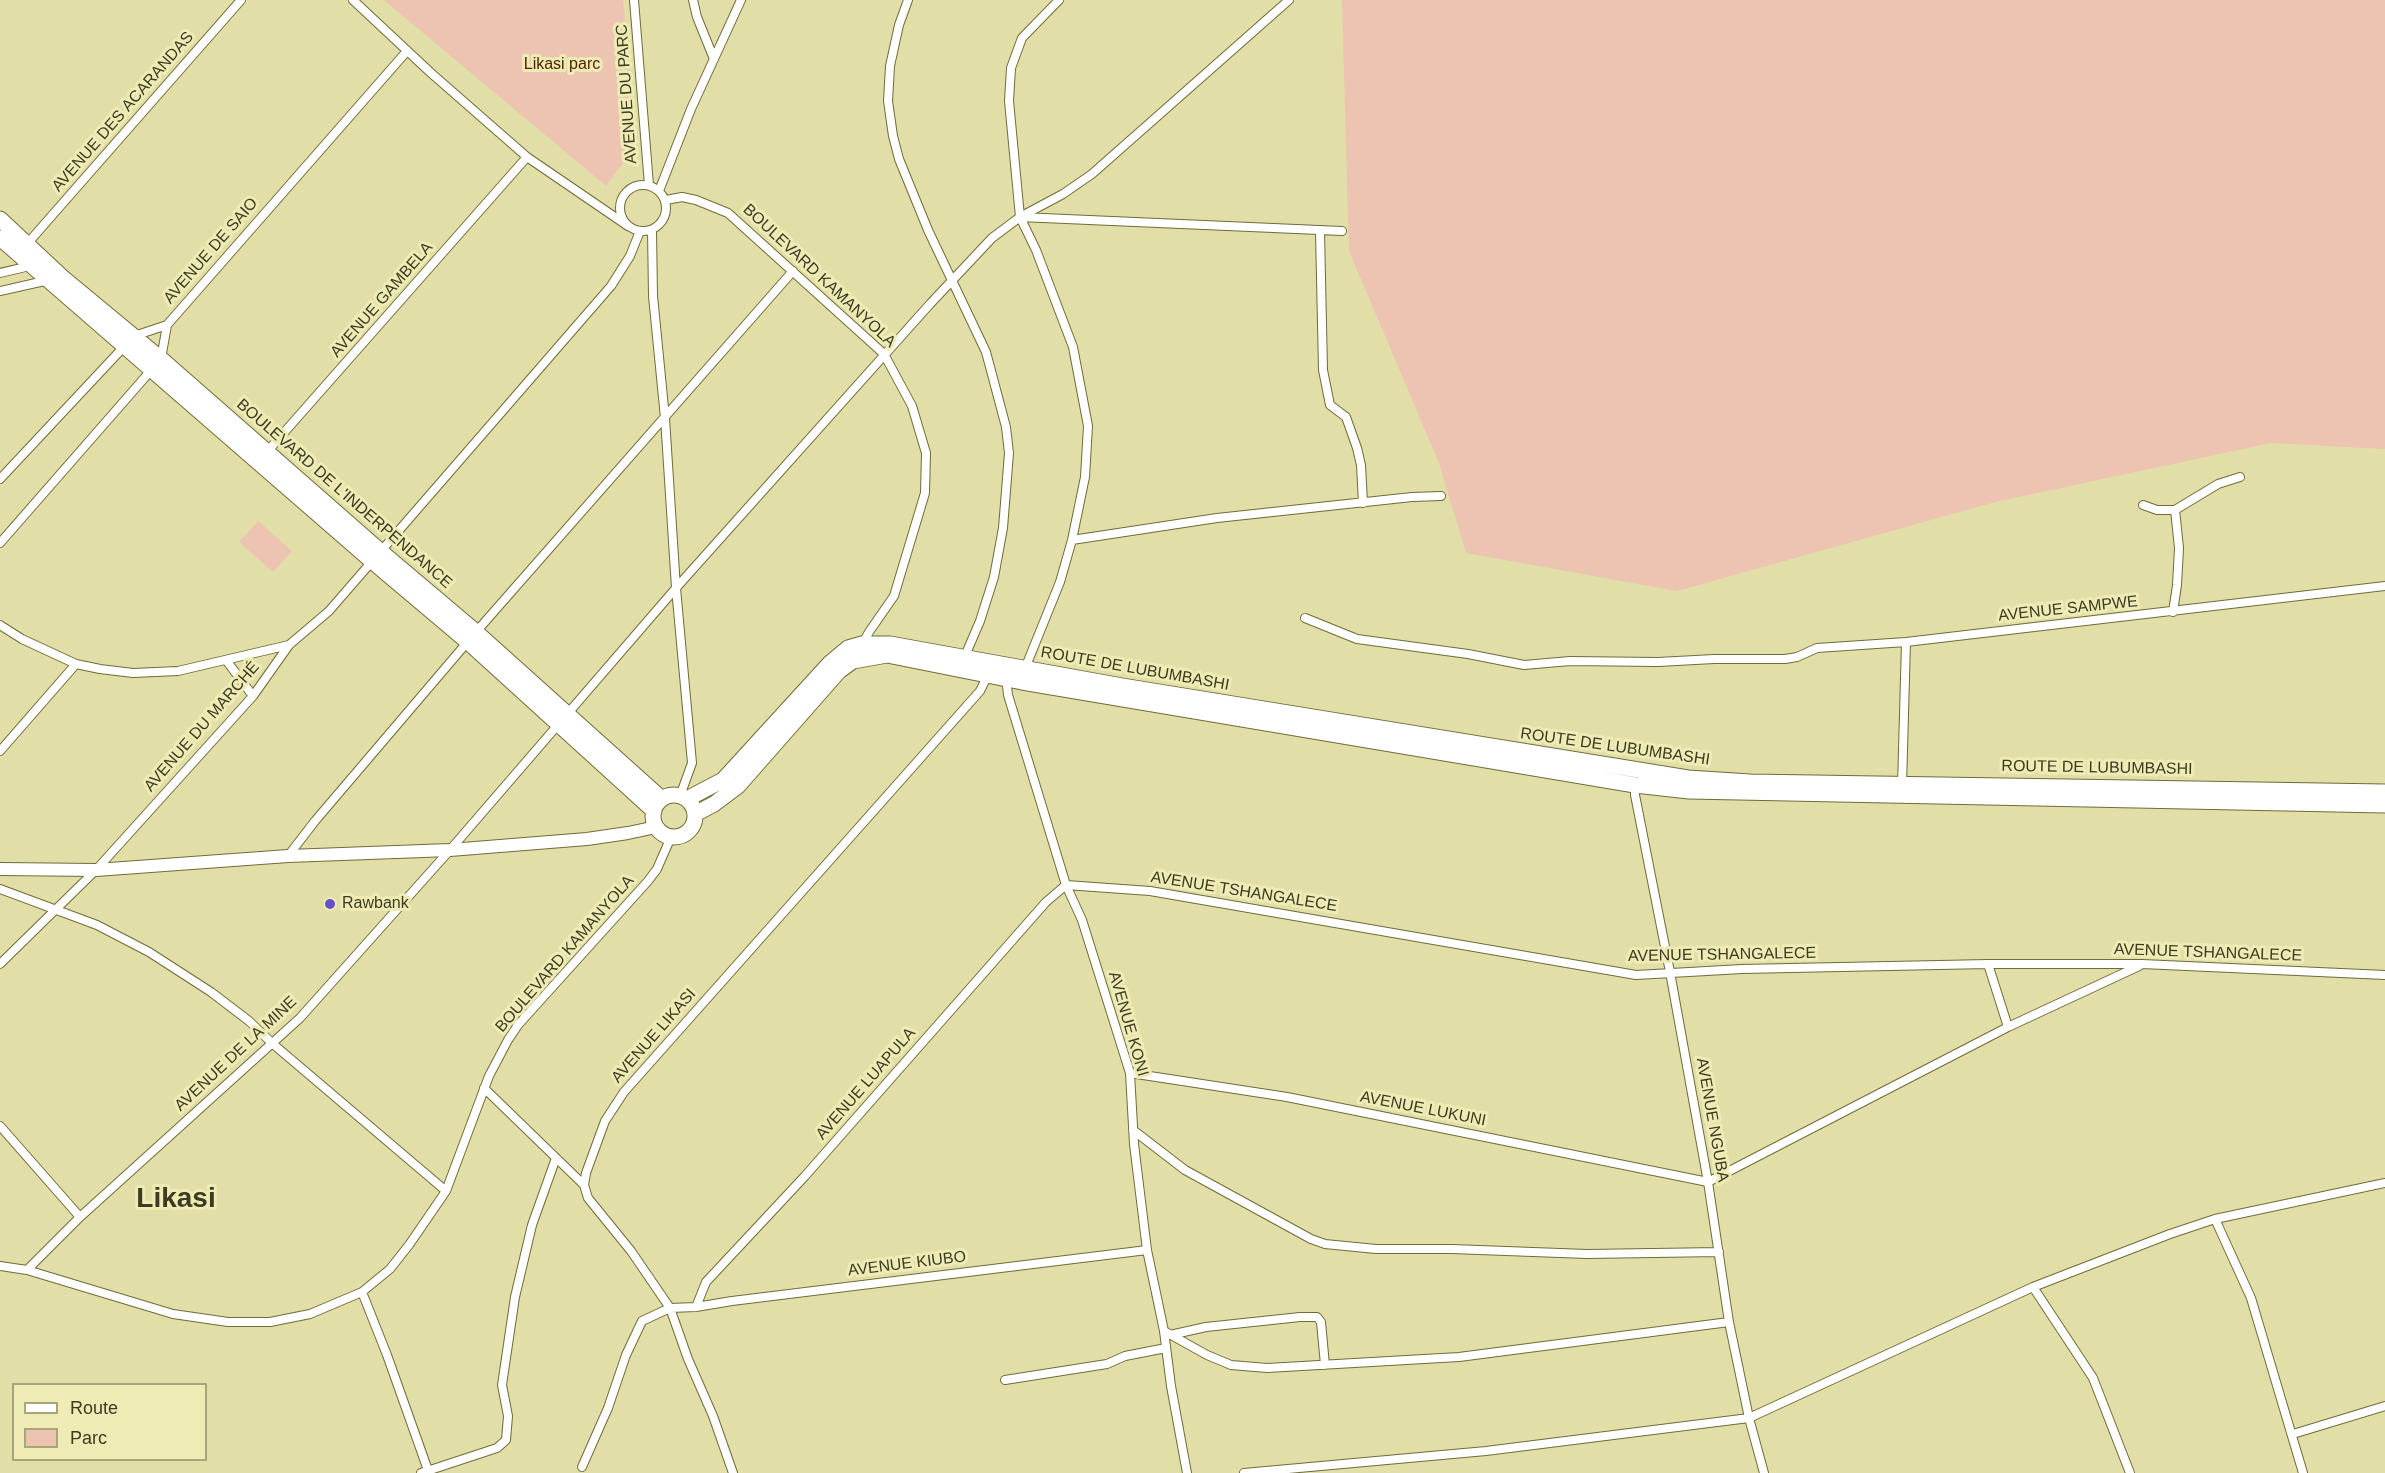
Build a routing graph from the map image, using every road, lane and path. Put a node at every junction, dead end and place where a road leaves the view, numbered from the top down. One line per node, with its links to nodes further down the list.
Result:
1 (241, 0): 23 (street, AVENUE DES ACARANDAS)
2 (353, 0): 9 (street)
3 (634, 0): 12 (street, AVENUE DU PARC)
4 (693, 0): 10 (street)
5 (741, 0): 10 (street)
6 (908, 0): 28 (street)
7 (1059, 0): 15 (street)
8 (1289, 0): 15 (street, AVENUE DE LA MINE)
9 (407, 51): 11 (street); 30 (street, AVENUE DE SAIO)
10 (714, 59): 13 (street)
11 (527, 157): 17 (street); 35 (street, AVENUE GAMBELA)
12 (649, 185): 13 (street); 17 (street)
13 (659, 190): 14 (street)
14 (666, 200): 18 (street); 25 (street, BOULEVARD KAMANYOLA)
15 (1020, 217): 21 (street); 28 (street, AVENUE DE LA MINE); 42 (street)
16 (0, 219): 23 (highway, BOULEVARD DE L'INDERPENDANCE)
17 (628, 226): 19 (street)
18 (652, 230): 19 (street); 34 (street)
19 (640, 231): 44 (street, AVENUE DU MARCHÉ)
20 (1342, 231): 21 (street)
21 (1320, 232): 39 (street)
22 (0, 238): 24 (highway, BOULEVARD DE L'INDERPENDANCE)
23 (27, 244): 24 (highway, BOULEVARD DE L'INDERPENDANCE)
24 (39, 264): 26 (street); 27 (highway, BOULEVARD DE L'INDERPENDANCE)
25 (793, 271): 32 (street, BOULEVARD KAMANYOLA); 34 (street)
26 (0, 273)
27 (55, 278): 29 (street); 31 (highway, BOULEVARD DE L'INDERPENDANCE)
28 (953, 278): 32 (street, AVENUE DE LA MINE); 54 (street)
29 (0, 291)
30 (167, 325): 31 (street, AVENUE DE SAIO); 33 (street)
31 (130, 341): 33 (highway, BOULEVARD DE L'INDERPENDANCE); 37 (street, AVENUE DE SAIO)
32 (885, 354): 46 (street, AVENUE DE LA MINE); 53 (street, BOULEVARD KAMANYOLA)
33 (157, 364): 35 (highway, BOULEVARD DE L'INDERPENDANCE); 43 (street)
34 (665, 418): 46 (street); 50 (street)
35 (263, 457): 44 (highway, BOULEVARD DE L'INDERPENDANCE)
36 (2240, 477): 41 (street)
37 (0, 479)
38 (1441, 496): 39 (street)
39 (1363, 503): 42 (street)
40 (2143, 505): 41 (street)
41 (2175, 510): 47 (street)
42 (1072, 540): 57 (street)
43 (0, 543)
44 (376, 556): 50 (highway, BOULEVARD DE L'INDERPENDANCE); 52 (street, AVENUE DU MARCHÉ)
45 (2385, 586): 47 (street, AVENUE SAMPWE)
46 (676, 588): 60 (street, AVENUE DE LA MINE); 65 (street)
47 (2173, 612): 51 (street, AVENUE SAMPWE)
48 (1305, 618): 51 (street, AVENUE SAMPWE)
49 (0, 625): 56 (street)
50 (472, 637): 60 (highway, BOULEVARD DE L'INDERPENDANCE); 72 (street)
51 (1906, 642): 63 (street)
52 (290, 645): 55 (street); 59 (street, AVENUE DU MARCHÉ)
53 (857, 653): 54 (highway, ROUTE DE LUBUMBASHI); 58 (highway, ROUTE DE LUBUMBASHI); 65 (highway); 68 (highway)
54 (964, 656): 57 (highway, ROUTE DE LUBUMBASHI)
55 (226, 660): 56 (street); 59 (street)
56 (76, 664): 61 (street)
57 (1016, 673): 58 (highway, ROUTE DE LUBUMBASHI); 62 (highway, ROUTE DE LUBUMBASHI); 75 (street, AVENUE KONI)
58 (988, 675): 92 (street, AVENUE LIKASI)
59 (253, 696): 74 (street, AVENUE DU MARCHÉ)
60 (563, 717): 66 (highway, BOULEVARD DE L'INDERPENDANCE); 71 (street, AVENUE DE LA MINE)
61 (0, 751)
62 (1635, 778): 63 (highway, ROUTE DE LUBUMBASHI); 81 (street, AVENUE NGUBA)
63 (1902, 789): 64 (highway, ROUTE DE LUBUMBASHI); 67 (highway, ROUTE DE LUBUMBASHI)
64 (2385, 792)
65 (684, 798): 66 (highway); 68 (highway)
66 (658, 805): 69 (highway)
67 (2385, 805)
68 (695, 814): 70 (highway)
69 (656, 827): 70 (highway); 71 (main road)
70 (671, 837): 86 (street, BOULEVARD KAMANYOLA)
71 (450, 849): 72 (main road); 84 (street, AVENUE DE LA MINE)
72 (288, 856): 74 (main road)
73 (0, 869): 74 (main road)
74 (96, 870): 77 (street, AVENUE DU MARCHÉ)
75 (1066, 885): 81 (street, AVENUE TSHANGALECE); 85 (street, AVENUE KONI); 102 (street, AVENUE LUAPULA)
76 (0, 889): 77 (street)
77 (57, 908): 78 (street, AVENUE DU MARCHÉ); 84 (street)
78 (0, 964)
79 (1988, 964): 80 (street, AVENUE TSHANGALECE); 81 (street, AVENUE TSHANGALECE); 83 (street)
80 (2142, 964): 82 (street, AVENUE TSHANGALECE); 83 (street)
81 (1670, 972): 90 (street, AVENUE NGUBA)
82 (2385, 975)
83 (2008, 1027): 90 (street)
84 (273, 1044): 93 (street); 94 (street, AVENUE DE LA MINE)
85 (1130, 1073): 88 (street, AVENUE KONI); 90 (street, AVENUE LUKUNI)
86 (484, 1088): 89 (street); 93 (street, BOULEVARD KAMANYOLA)
87 (0, 1126): 94 (street)
88 (1133, 1130): 96 (street, AVENUE KONI); 97 (street)
89 (556, 1158): 92 (street); 113 (street)
90 (1708, 1182): 97 (street, AVENUE NGUBA)
91 (2385, 1183): 95 (street)
92 (584, 1185): 103 (street)
93 (446, 1191): 101 (street, BOULEVARD KAMANYOLA)
94 (80, 1217): 99 (street, AVENUE DE LA MINE)
95 (2215, 1219): 100 (street); 111 (street)
96 (1147, 1250): 102 (street, AVENUE KIUBO); 105 (street, AVENUE KONI)
97 (1719, 1252): 104 (street, AVENUE NGUBA)
98 (0, 1266): 99 (street, BOULEVARD KAMANYOLA)
99 (27, 1270): 101 (street, BOULEVARD KAMANYOLA)
100 (2033, 1287): 110 (street); 118 (street)
101 (362, 1292): 113 (street)
102 (696, 1307): 103 (street, AVENUE KIUBO)
103 (670, 1308): 112 (street); 114 (street)
104 (1729, 1322): 107 (street); 110 (street, AVENUE NGUBA)
105 (1167, 1333): 106 (street, AVENUE KONI); 107 (street); 107 (street)
106 (1166, 1348): 108 (street); 115 (street, AVENUE KONI)
107 (1325, 1365)
108 (1005, 1380)
109 (2385, 1406): 111 (street)
110 (1749, 1418): 116 (street); 117 (street, AVENUE NGUBA)
111 (2293, 1434): 119 (street)
112 (582, 1467)
113 (426, 1472)
114 (733, 1473)
115 (1187, 1473)
116 (1244, 1473)
117 (1764, 1473)
118 (2130, 1473)
119 (2303, 1473)

